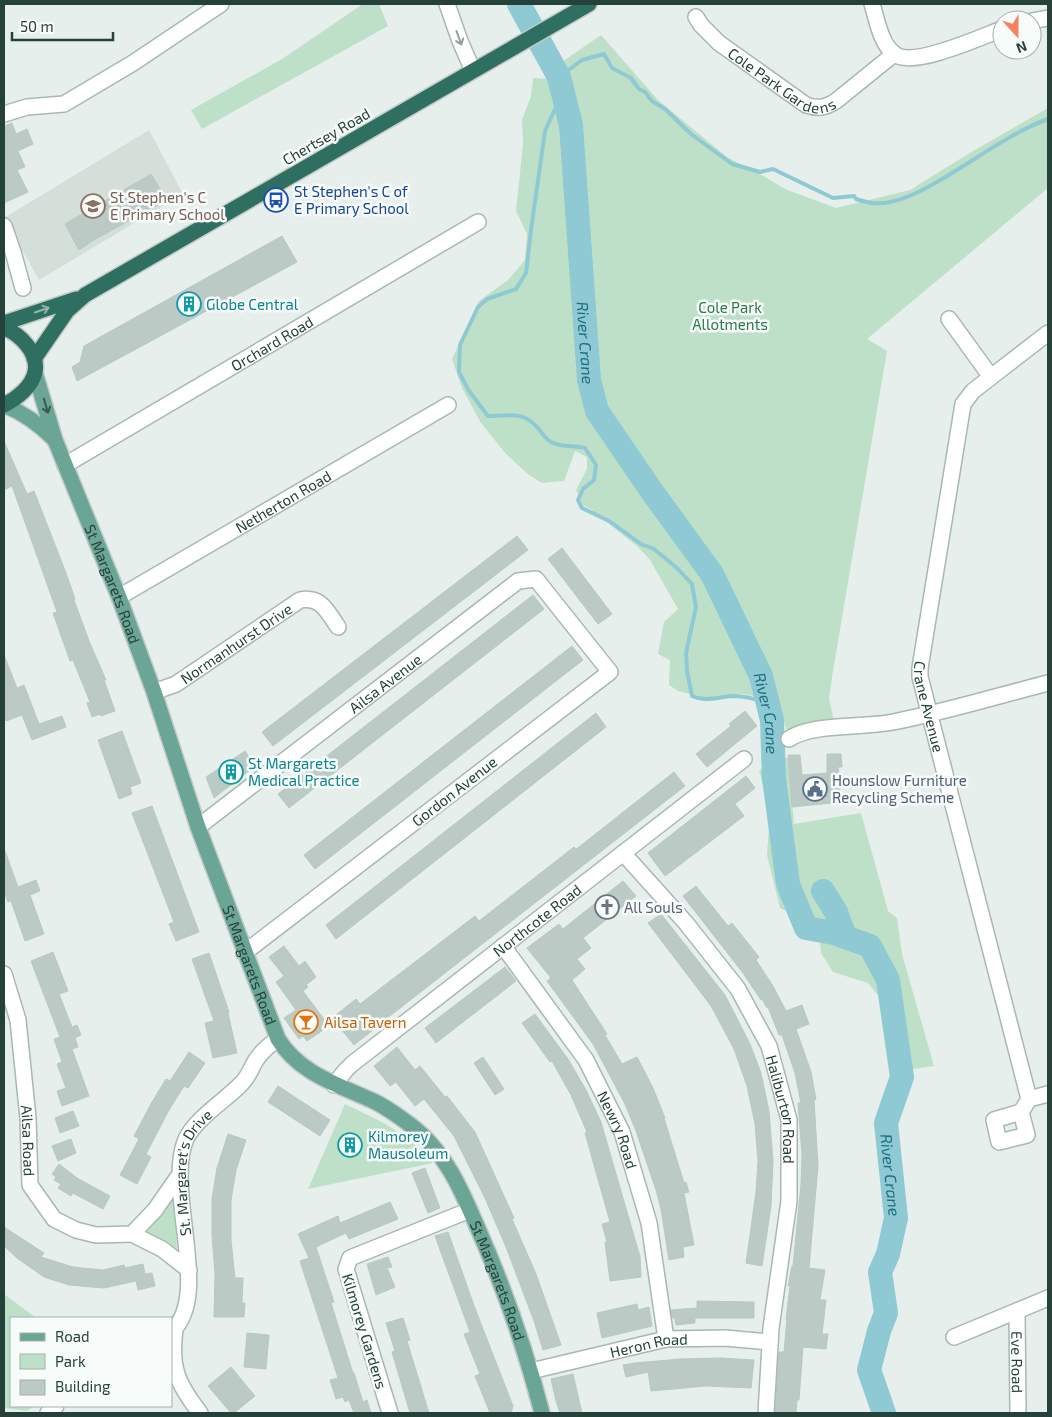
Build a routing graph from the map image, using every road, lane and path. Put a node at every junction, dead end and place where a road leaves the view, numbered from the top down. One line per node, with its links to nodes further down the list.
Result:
1 (221, 4): 9 (street)
2 (446, 4): 8 (street, one-way to 8)
3 (589, 4): 8 (highway, Chertsey Road)
4 (872, 4): 7 (street)
5 (696, 17): 7 (street, Cole Park Gardens)
6 (992, 33): 7 (street)
7 (894, 54)
8 (473, 71): 13 (highway, Chertsey Road)
9 (4, 114)
10 (478, 222): 23 (street, Orchard Road)
11 (4, 226): 12 (street)
12 (23, 288)
13 (80, 298): 15 (highway, Chertsey Road, one-way to 13); 18 (highway, Chertsey Road)
14 (949, 319): 19 (street)
15 (4, 323)
16 (4, 328): 18 (highway)
17 (1048, 332): 19 (street, Crane Avenue)
18 (35, 366): 20 (highway, Chertsey Road); 22 (main road, St Margarets Road, one-way to 22)
19 (991, 377): 29 (street, Crane Avenue)
20 (4, 405): 22 (main road, St Margarets Road)
21 (448, 405): 24 (street, Netherton Road)
22 (55, 440): 23 (main road, St Margarets Road)
23 (65, 465): 24 (main road, St Margarets Road)
24 (119, 597): 28 (main road, St Margarets Road)
25 (567, 617): 32 (street, Ailsa Avenue); 35 (street, Gordon Avenue)
26 (338, 626): 28 (street, Normanhurst Drive)
27 (1048, 683): 29 (street)
28 (154, 692): 32 (main road, St Margarets Road)
29 (929, 714): 30 (street); 39 (street, Crane Avenue)
30 (789, 739)
31 (744, 759): 33 (street, Northcote Road)
32 (198, 826): 35 (main road, St Margarets Road)
33 (624, 853): 34 (street, Northcote Road); 49 (street, Haliburton Road)
34 (503, 946): 38 (street, Northcote Road); 48 (street, Newry Road)
35 (244, 953): 37 (main road, St Margarets Road)
36 (4, 974): 42 (street, Ailsa Road)
37 (278, 1039): 38 (main road, St Margarets Road); 40 (street, St. Margaret's Drive)
38 (334, 1085): 41 (main road, St Margarets Road)
39 (1048, 1094)
40 (180, 1174): 42 (street); 43 (street, St. Margaret's Drive)
41 (470, 1210): 50 (main road, St Margarets Road); 53 (street, Kilmorey Gardens)
42 (132, 1234): 43 (street, Ailsa Road)
43 (189, 1270): 46 (street, St. Margaret's Drive)
44 (1048, 1298): 45 (street)
45 (1017, 1312): 47 (street); 56 (street, Eve Road)
46 (173, 1330): 51 (street)
47 (954, 1337)
48 (666, 1339): 49 (street, Heron Road); 50 (street, Heron Road)
49 (770, 1342): 55 (street, Haliburton Road)
50 (531, 1371): 54 (main road, St Margarets Road)
51 (175, 1381): 52 (street)
52 (200, 1413)
53 (390, 1413)
54 (542, 1413)
55 (766, 1413)
56 (1018, 1413)

